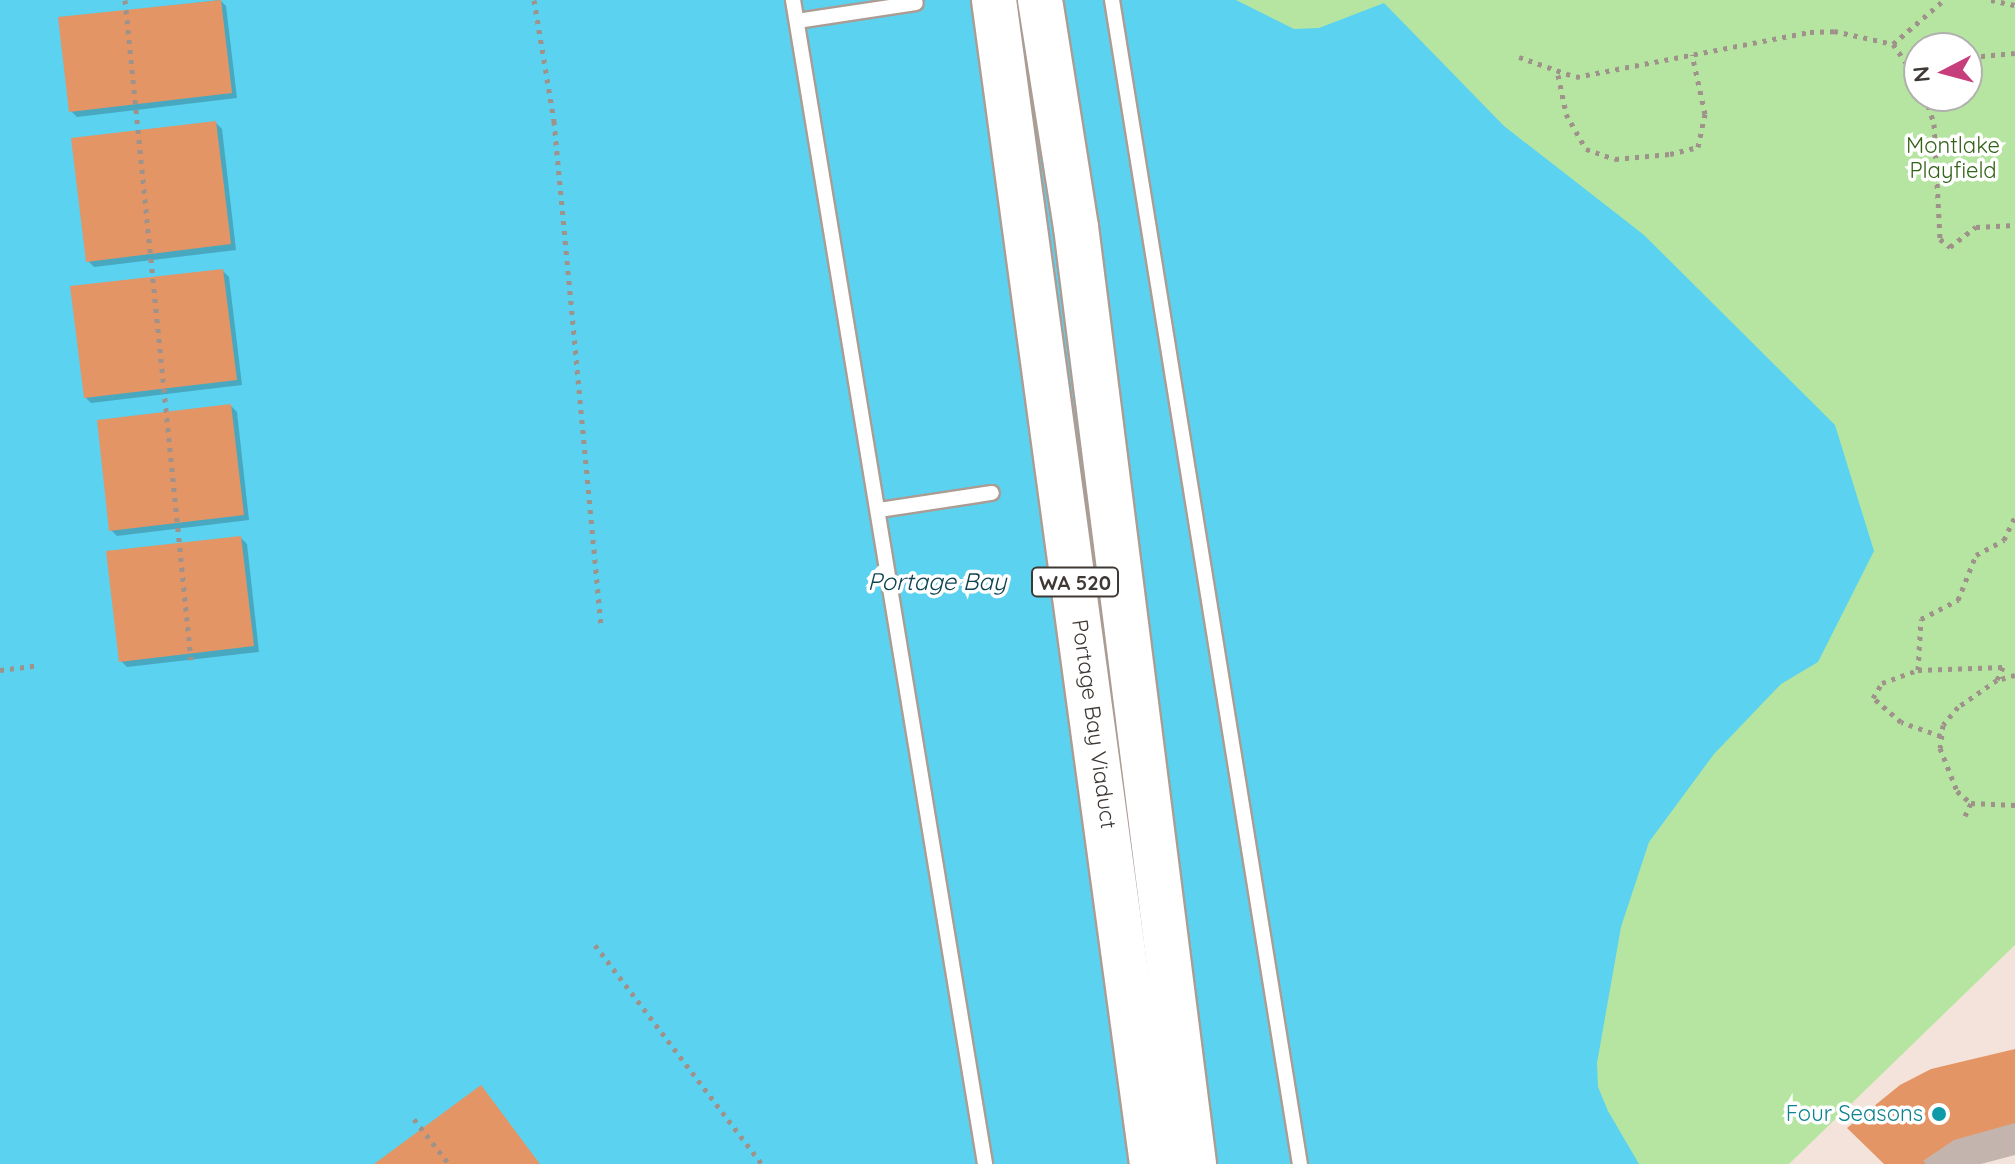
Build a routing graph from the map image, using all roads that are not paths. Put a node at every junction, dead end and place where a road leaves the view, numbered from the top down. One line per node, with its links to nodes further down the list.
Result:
1 (793, 0): 6 (lane)
2 (994, 0): 10 (highway, Portage Bay Viaduct / WA 520)
3 (1040, 0): 11 (highway, WA 520)
4 (1112, 0): 12 (lane)
5 (916, 3): 6 (lane)
6 (797, 21): 8 (lane)
7 (992, 493): 8 (lane)
8 (879, 510): 9 (lane)
9 (985, 1164)
10 (1152, 1164)
11 (1194, 1164)
12 (1300, 1164)

